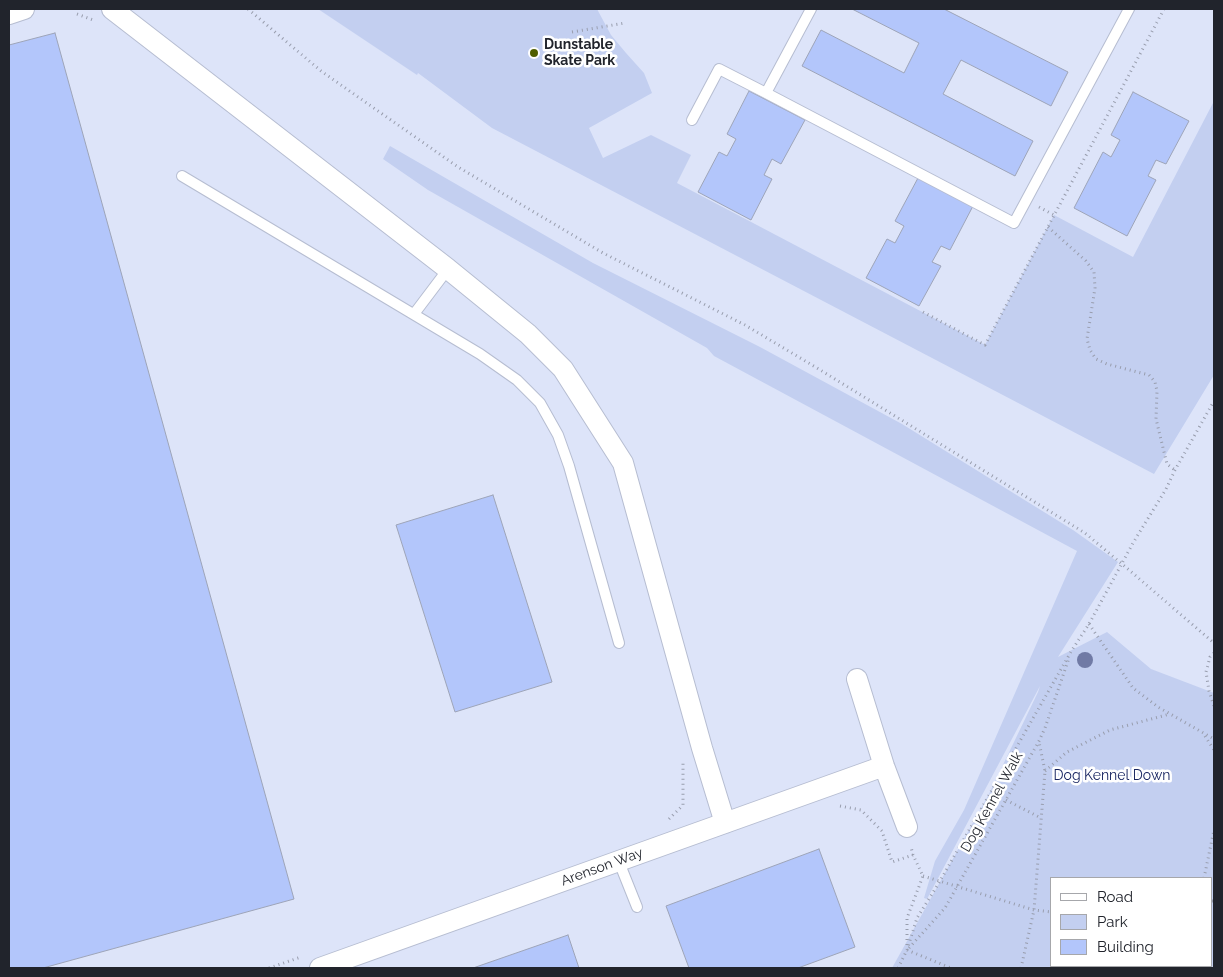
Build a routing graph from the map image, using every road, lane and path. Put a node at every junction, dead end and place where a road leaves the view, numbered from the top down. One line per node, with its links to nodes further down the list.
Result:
1 (24, 9): 7 (street)
2 (112, 9): 14 (street)
3 (248, 9): 19 (path)
4 (811, 9): 10 (lane)
5 (1128, 9): 10 (lane)
6 (1164, 9): 13 (path)
7 (9, 14)
8 (625, 23): 9 (path)
9 (572, 32)
10 (766, 94): 11 (lane)
11 (692, 120)
12 (182, 176): 16 (lane)
13 (1048, 227): 15 (path); 18 (path)
14 (448, 269): 16 (lane); 38 (street)
15 (923, 312)
16 (414, 314): 22 (lane)
17 (1214, 401): 18 (path, Dog Kennel Walk)
18 (1175, 470): 19 (path, Dog Kennel Walk)
19 (1122, 564): 20 (path, Dog Kennel Walk); 21 (path)
20 (1089, 624): 23 (path, Dog Kennel Walk); 27 (path)
21 (1214, 643)
22 (619, 644)
23 (1072, 650): 30 (path, Dog Kennel Walk); 44 (path, Dog Kennel Walk)
24 (1214, 653): 26 (path)
25 (857, 679): 33 (street)
26 (1214, 706)
27 (1171, 714): 28 (path); 34 (path)
28 (1204, 734): 29 (path); 31 (path)
29 (1214, 740)
30 (1039, 741): 34 (path); 35 (path, Dog Kennel Walk)
31 (1214, 750)
32 (682, 760): 37 (path)
33 (884, 766): 38 (street, Arenson Way); 39 (street)
34 (1045, 771): 36 (path)
35 (1006, 800): 36 (path); 45 (path, Dog Kennel Walk)
36 (1041, 818): 47 (path)
37 (667, 821)
38 (725, 823): 41 (street, Arenson Way)
39 (908, 827): 42 (path)
40 (1214, 830): 43 (path)
41 (619, 862): 46 (lane); 50 (street, Arenson Way)
42 (923, 876): 44 (path); 49 (path)
43 (1204, 877)
44 (940, 881): 45 (path); 49 (path, Dog Kennel Walk)
45 (958, 886): 47 (path); 49 (path, Dog Kennel Walk)
46 (637, 907)
47 (1034, 910): 48 (path); 53 (path)
48 (1050, 912)
49 (907, 950): 51 (path, Dog Kennel Walk); 52 (path)
50 (320, 968)
51 (898, 968)
52 (951, 968)
53 (1021, 968)

